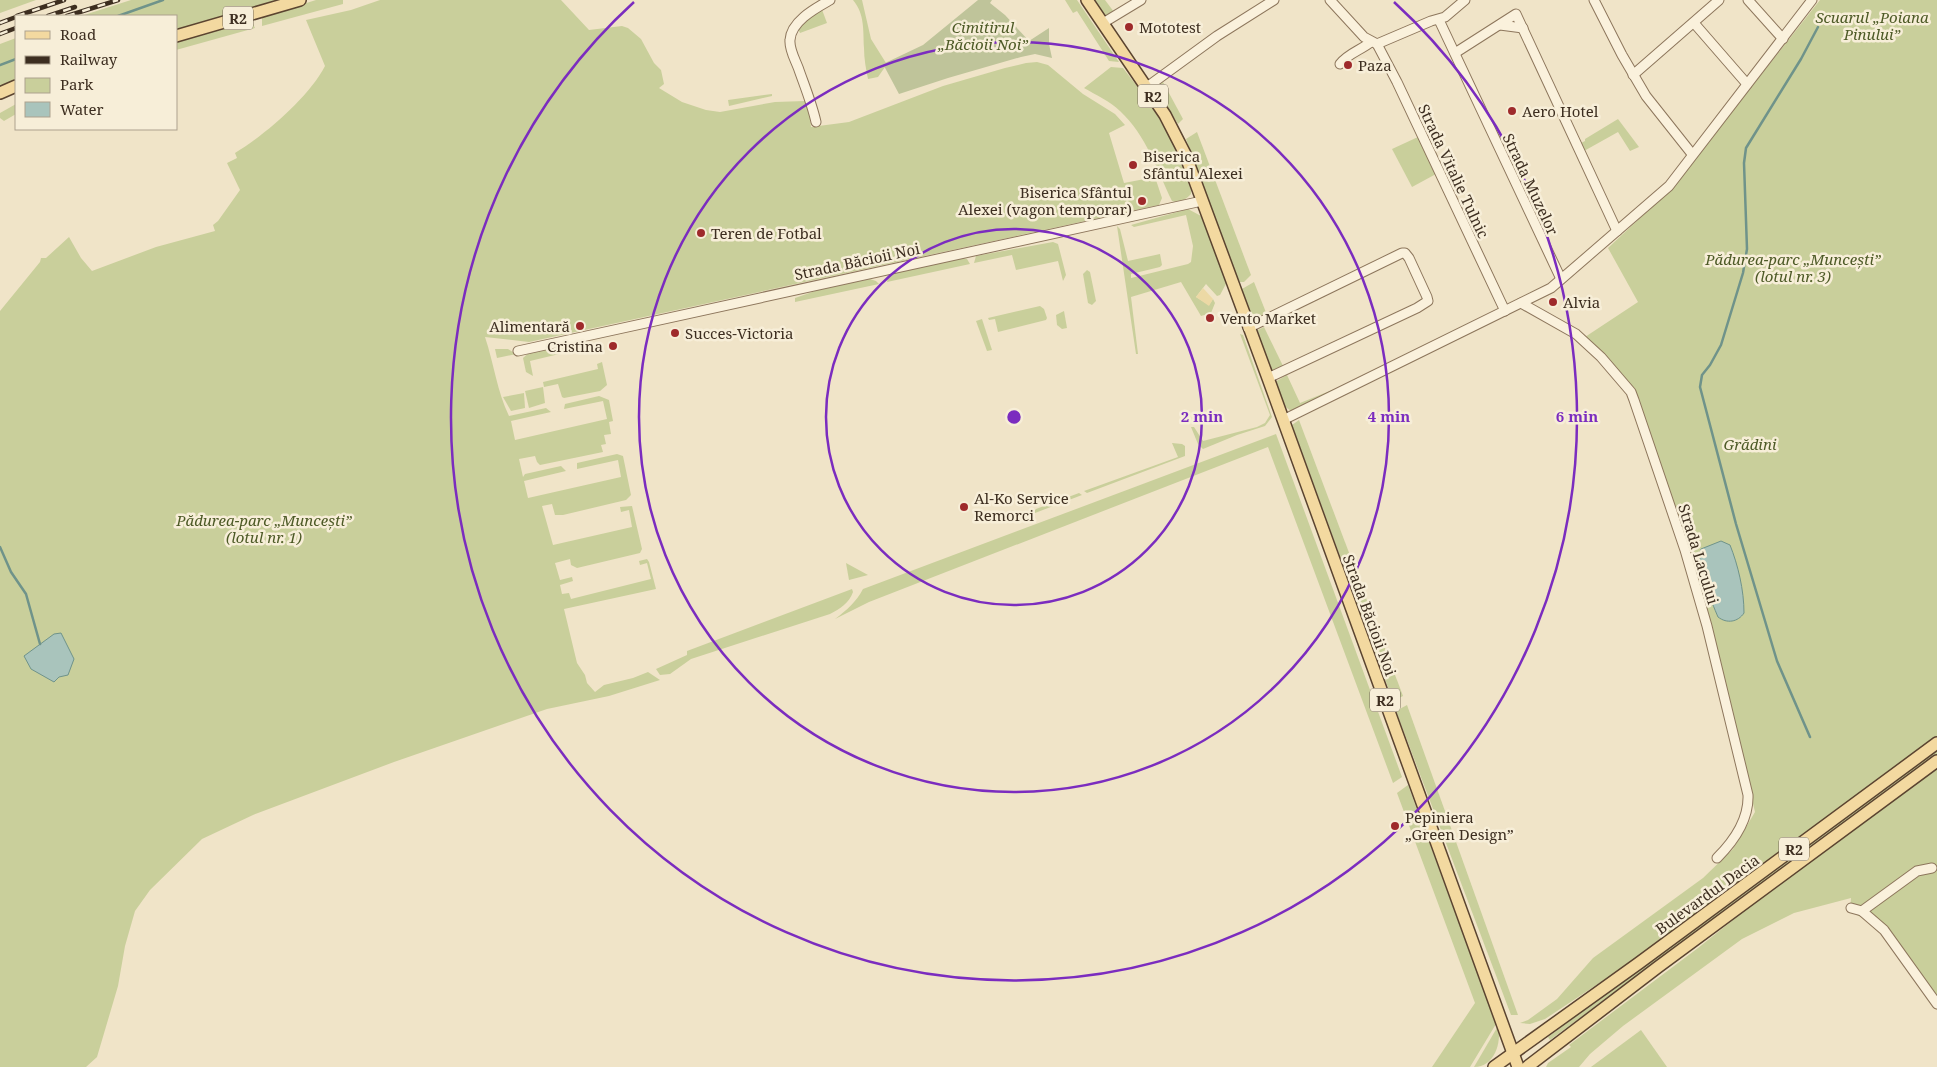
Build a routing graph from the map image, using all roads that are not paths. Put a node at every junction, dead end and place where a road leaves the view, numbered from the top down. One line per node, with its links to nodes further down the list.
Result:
1 (300, 0): 17 (main road, R2)
2 (830, 0): 27 (street)
3 (1087, 0): 14 (main road, Strada Băcioii Noi / R2)
4 (1141, 0): 14 (street)
5 (1274, 0): 25 (street)
6 (1330, 0): 19 (street, Strada Vitalie Tulnic)
7 (1466, 0): 12 (street)
8 (1719, 0): 13 (street)
9 (1748, 0): 18 (street)
10 (1812, 0): 18 (street)
11 (1596, 1): 22 (street)
12 (1439, 20): 19 (street); 20 (street, Strada Muzelor)
13 (1694, 23): 22 (street); 23 (street)
14 (1103, 24): 25 (main road, Strada Băcioii Noi / R2)
15 (1500, 25): 16 (street); 16 (street); 20 (street)
16 (1523, 28): 30 (street)
17 (178, 35)
18 (1782, 39): 23 (street)
19 (1374, 43): 21 (street); 33 (street, Strada Vitalie Tulnic)
20 (1455, 53): 31 (street, Strada Muzelor)
21 (1340, 64)
22 (1634, 75): 28 (street)
23 (1747, 84): 28 (street)
24 (15, 86): 26 (main road)
25 (1147, 87): 29 (main road, Strada Băcioii Noi / R2)
26 (0, 93)
27 (816, 122)
28 (1692, 154): 30 (street)
29 (1202, 201): 34 (main road, Strada Băcioii Noi / R2); 35 (street, Strada Băcioii Noi)
30 (1617, 231): 31 (street)
31 (1561, 279): 32 (street)
32 (1521, 303): 33 (street); 40 (street, Strada Lacului)
33 (1505, 310): 37 (street)
34 (1248, 328): 36 (main road, Strada Băcioii Noi / R2); 36 (street)
35 (518, 351)
36 (1268, 378): 37 (main road, Strada Băcioii Noi / R2)
37 (1283, 420): 45 (main road, Strada Băcioii Noi / R2)
38 (1937, 743): 45 (main road, Bulevardul Dacia / R2)
39 (1937, 761): 48 (main road, Bulevardul Dacia / R2)
40 (1717, 858)
41 (1932, 868): 43 (street)
42 (1851, 908): 43 (street)
43 (1862, 911): 44 (street)
44 (1937, 1004)
45 (1513, 1053): 46 (main road, Bulevardul Dacia); 47 (main road, Strada Băcioii Noi / R2)
46 (1494, 1067)
47 (1518, 1067)
48 (1527, 1067)

